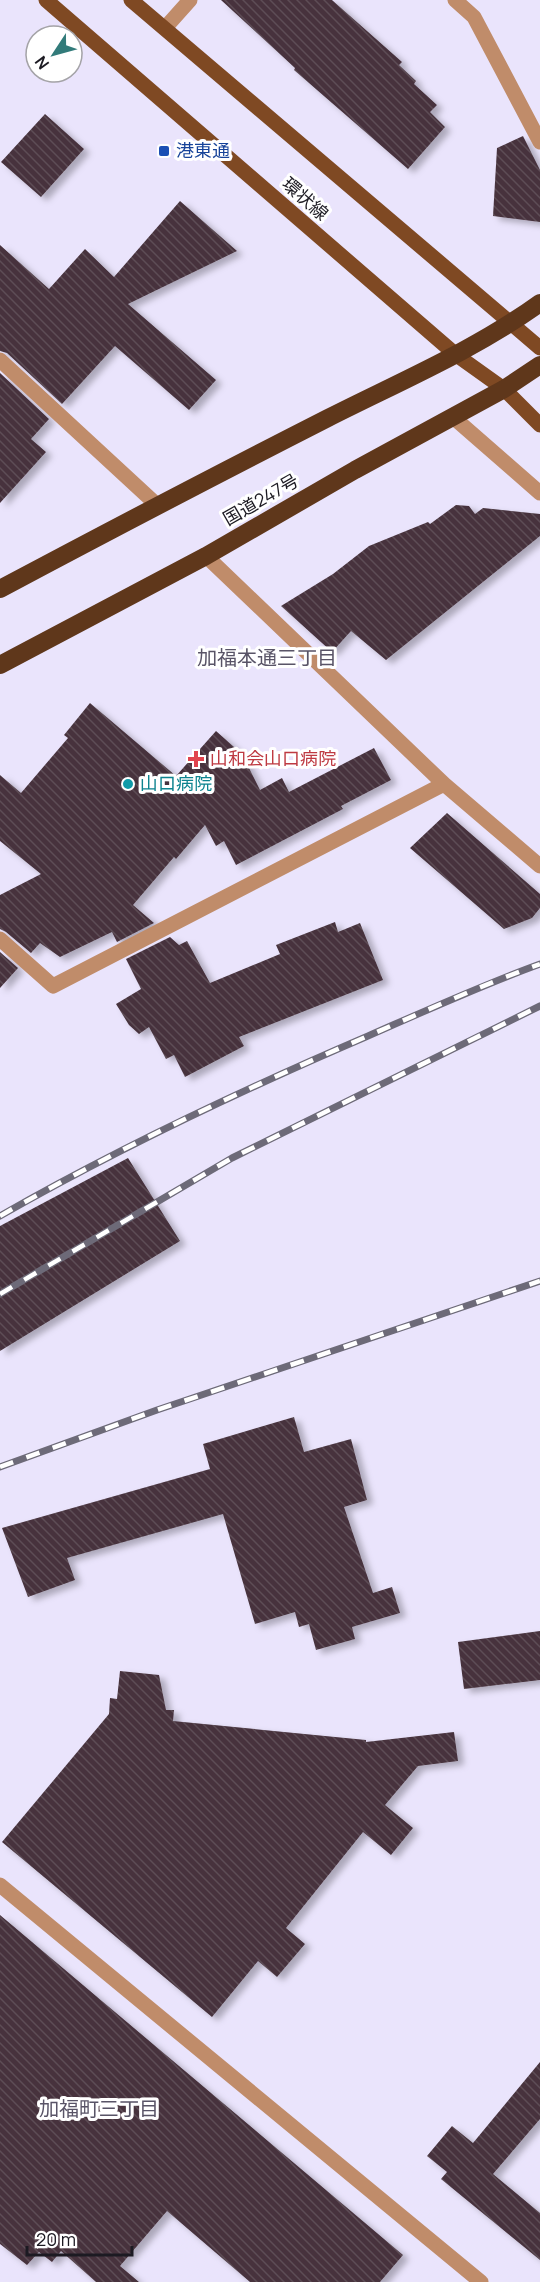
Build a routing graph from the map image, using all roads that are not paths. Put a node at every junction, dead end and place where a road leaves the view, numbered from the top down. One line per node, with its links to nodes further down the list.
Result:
1 (46, 0): 10 (main road, 環状線)
2 (131, 0): 5 (main road)
3 (190, 0): 5 (street)
4 (456, 0): 6 (street)
5 (165, 28): 8 (main road)
6 (540, 142)
7 (540, 303): 8 (highway)
8 (511, 324): 9 (main road); 10 (highway)
9 (540, 348)
10 (455, 354): 13 (main road, 環状線); 17 (highway)
11 (0, 360): 17 (street)
12 (540, 365): 13 (highway, 国道247号)
13 (504, 389): 14 (highway, 国道247号); 15 (main road, 環状線)
14 (453, 417): 16 (street); 18 (highway, 国道247号)
15 (540, 425)
16 (540, 493)
17 (157, 505): 19 (highway)
18 (206, 556): 20 (highway, 国道247号); 21 (street)
19 (0, 589)
20 (0, 665)
21 (444, 784): 22 (street); 23 (street)
22 (540, 866)
23 (0, 939)
24 (0, 1885): 25 (street)
25 (481, 2282)

